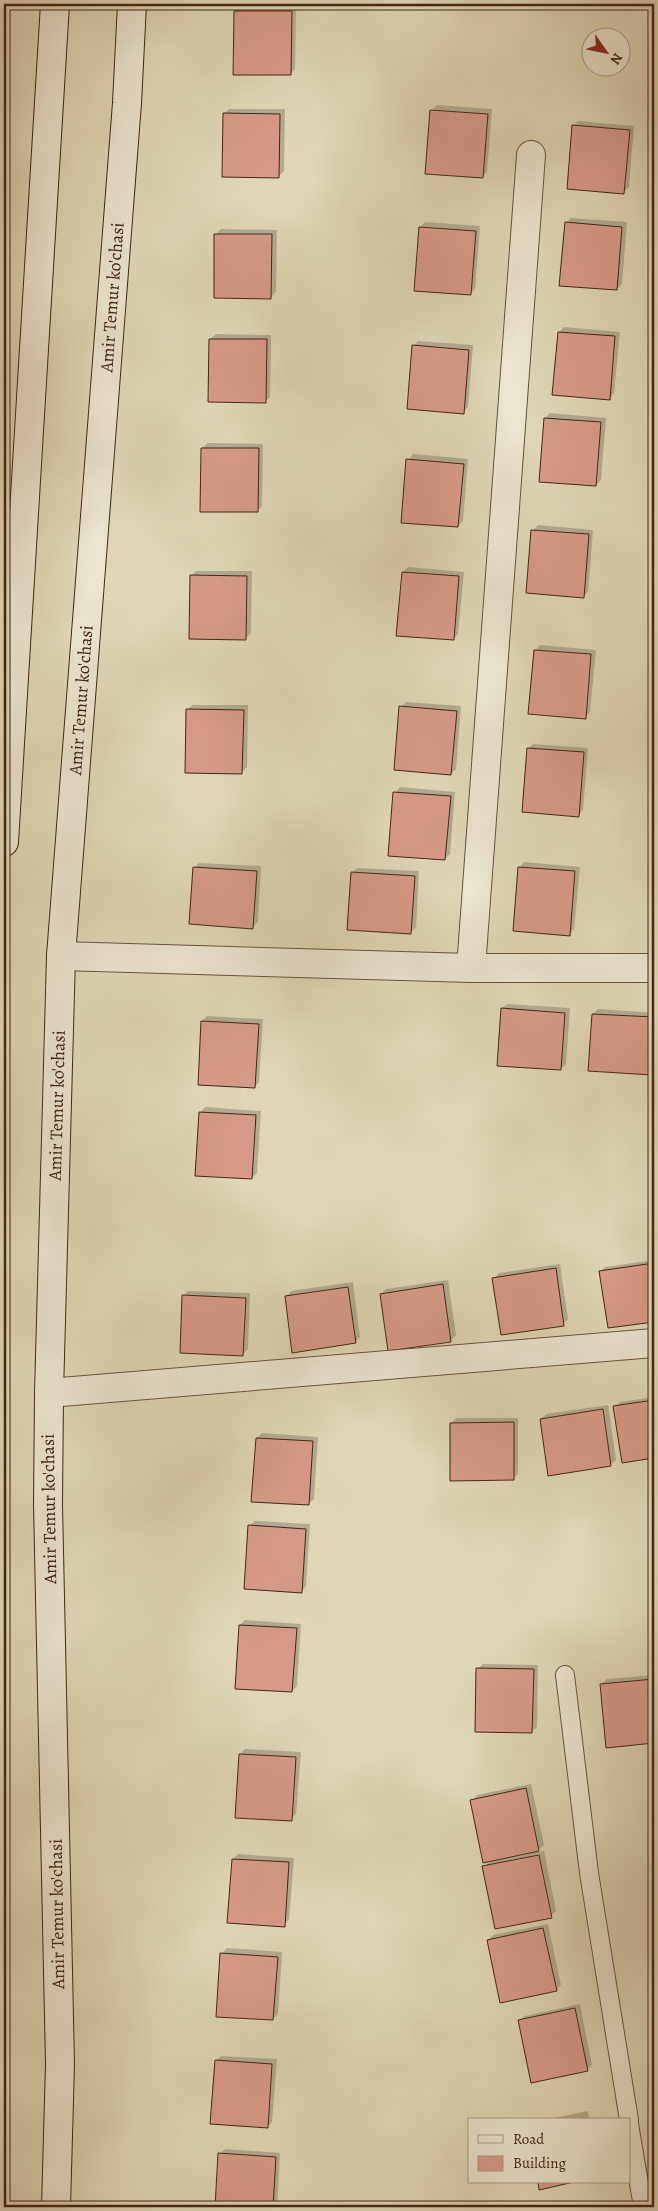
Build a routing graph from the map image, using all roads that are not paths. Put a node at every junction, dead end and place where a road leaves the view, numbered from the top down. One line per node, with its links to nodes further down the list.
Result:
1 (55, 4): 4 (main road)
2 (132, 4): 5 (main road, Amir Temur ko'chasi)
3 (531, 155): 6 (main road)
4 (4, 842)
5 (61, 956): 6 (main road); 9 (main road, Amir Temur ko'chasi)
6 (471, 968): 7 (main road)
7 (654, 968)
8 (654, 1343): 9 (main road)
9 (48, 1393): 13 (main road, Amir Temur ko'chasi)
10 (565, 1676): 11 (lane)
11 (628, 2118)
12 (630, 2130): 14 (lane)
13 (56, 2207)
14 (643, 2207)

